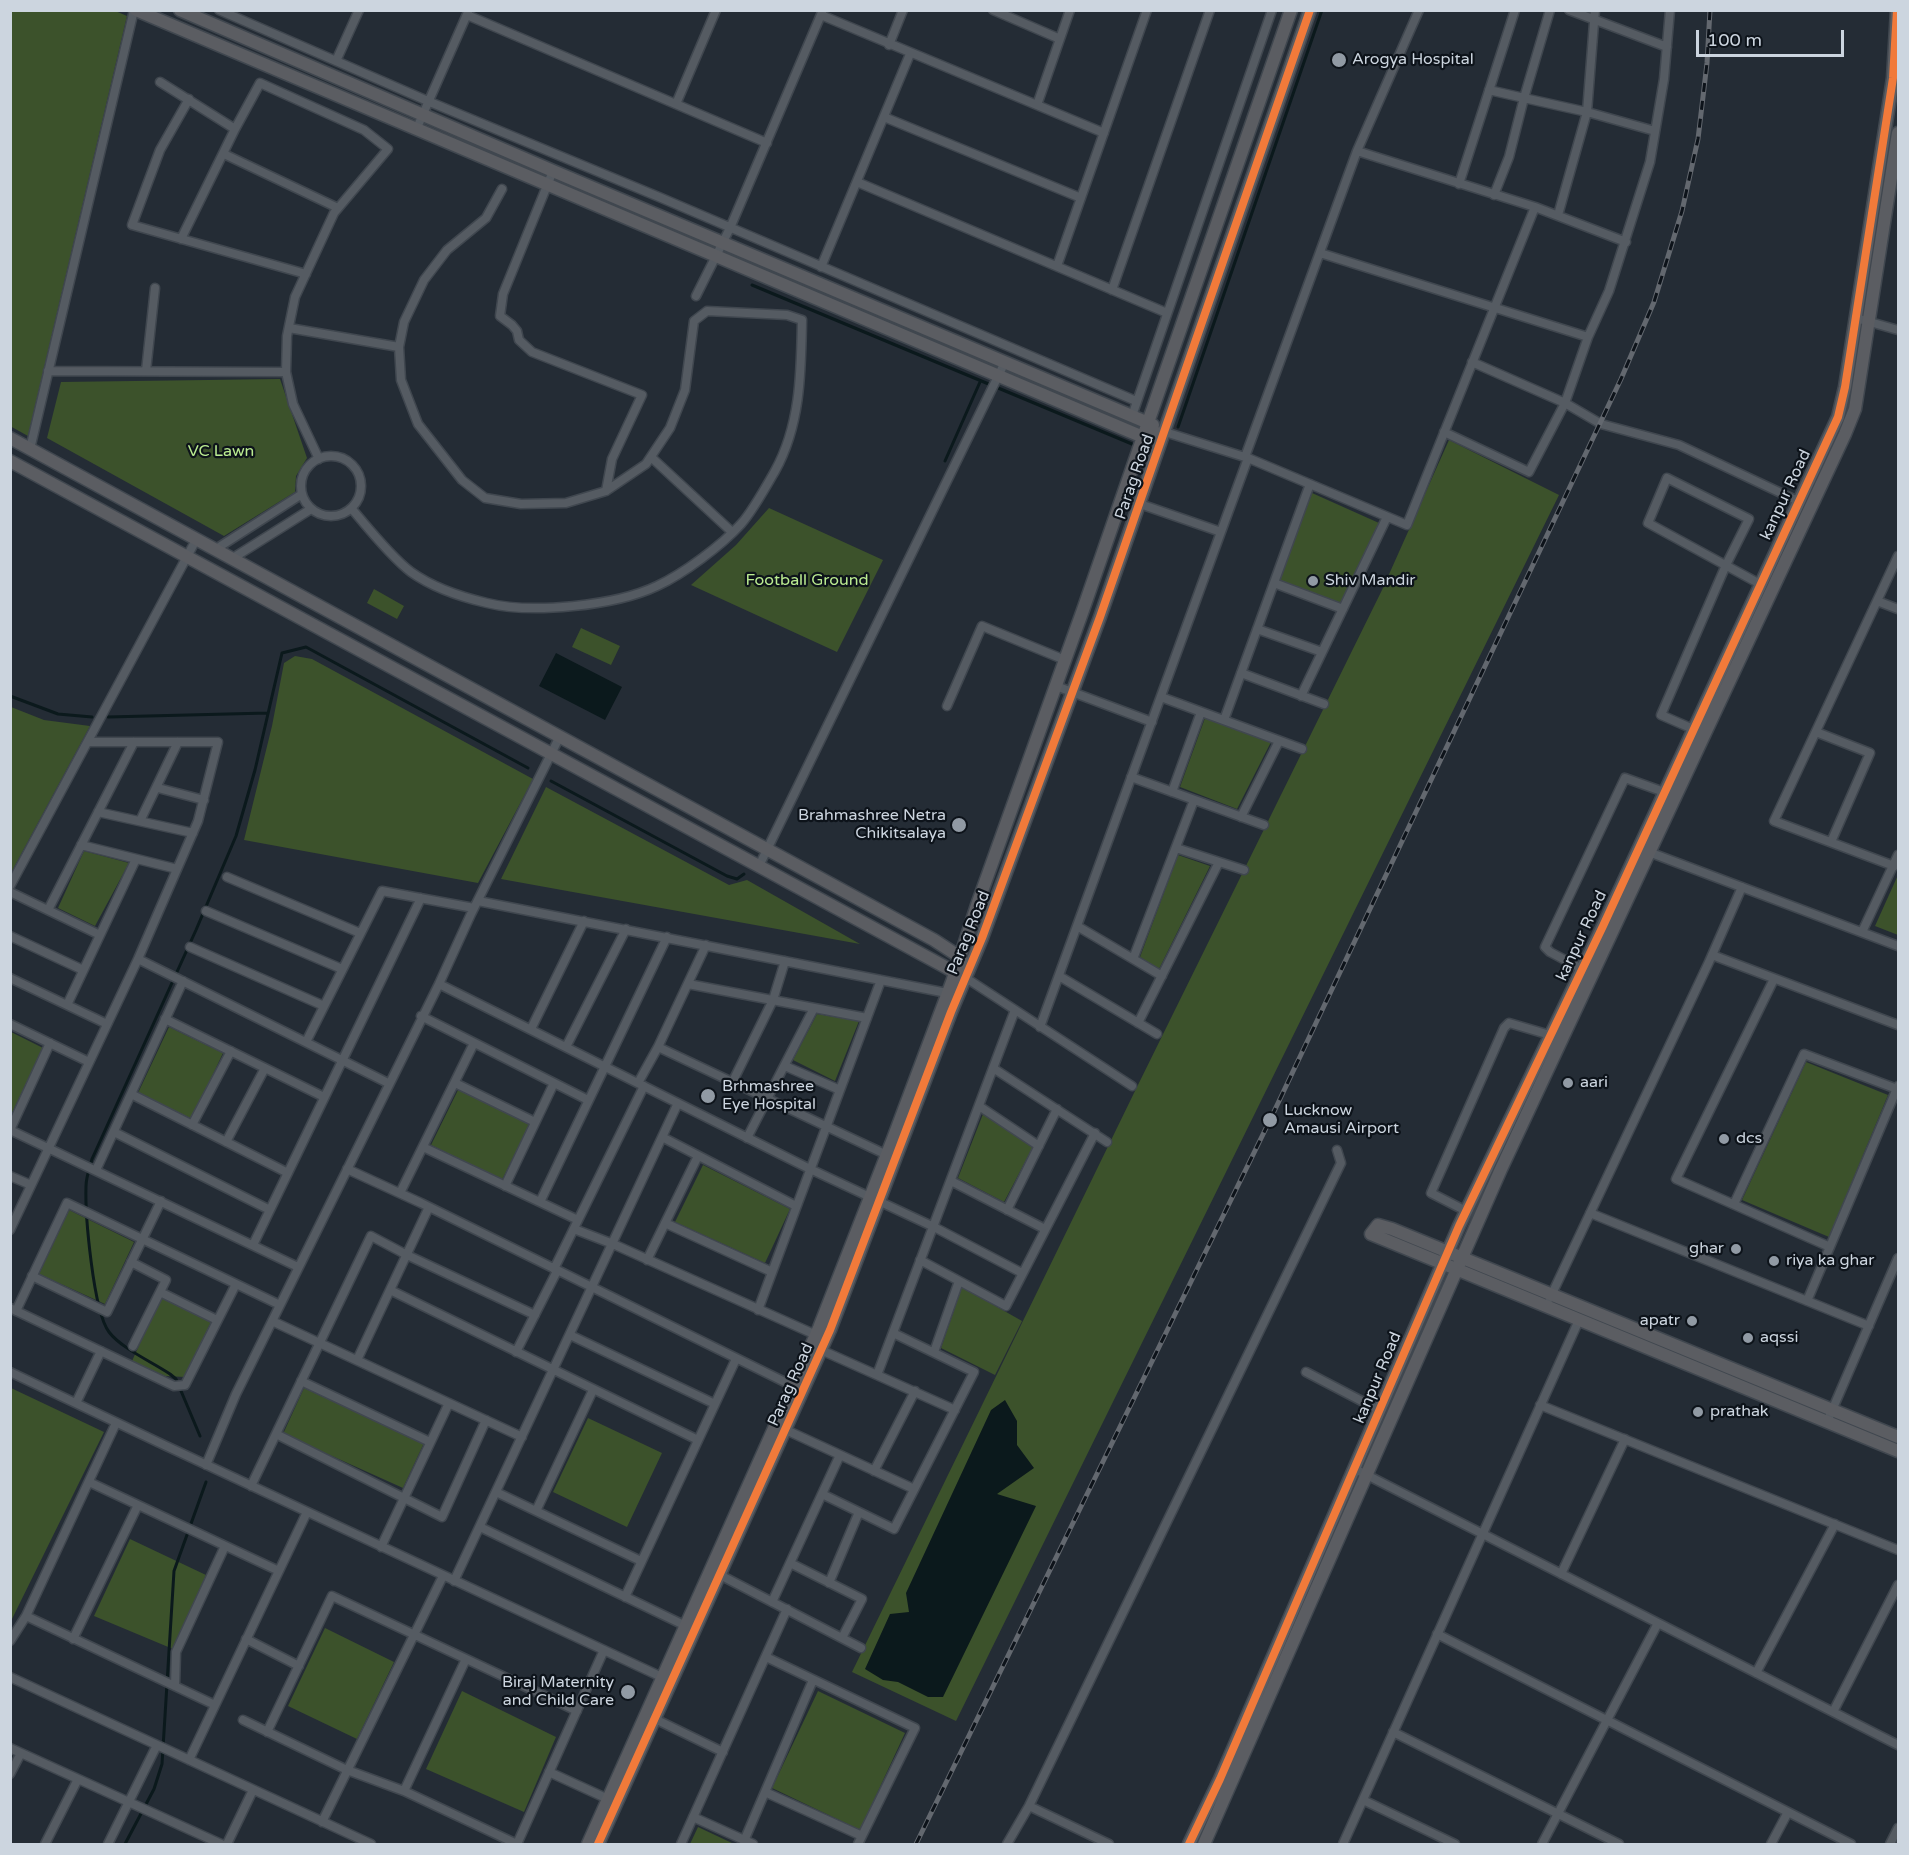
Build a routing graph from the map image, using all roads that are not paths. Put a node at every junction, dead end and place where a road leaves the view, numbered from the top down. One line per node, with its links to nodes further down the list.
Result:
1 (135, 10): 39 (street); 78 (street)
2 (180, 10): 36 (street)
3 (219, 10): 27 (street)
4 (359, 10): 27 (street)
5 (716, 10): 33 (street)
6 (903, 10): 24 (street)
7 (993, 10): 23 (street)
8 (1070, 10): 23 (street)
9 (1147, 10): 41 (street)
10 (1210, 10): 66 (street)
11 (1272, 10): 69 (street)
12 (1291, 10): 85 (street, Parag Road)
13 (1310, 10): 86 (street, Parag Road)
14 (1419, 10): 44 (street)
15 (1515, 10): 29 (street)
16 (1550, 10): 30 (street)
17 (1569, 10): 22 (street)
18 (1670, 10): 25 (street)
19 (1897, 10): 70 (street, kanpur Road)
20 (467, 13): 32 (street); 33 (street)
21 (822, 13): 24 (street); 43 (street)
22 (1594, 15): 25 (street); 35 (street)
23 (1060, 39): 34 (street)
24 (889, 45): 26 (street)
25 (1667, 46): 40 (street)
26 (910, 54): 34 (street); 37 (street)
27 (336, 61): 32 (street)
28 (160, 82): 31 (street)
29 (1489, 90): 30 (street); 48 (street)
30 (1524, 98): 35 (street); 51 (street)
31 (189, 99): 38 (street); 57 (street)
32 (430, 102): 36 (street); 56 (street)
33 (676, 104): 43 (street)
34 (1037, 105): 41 (street)
35 (1587, 112): 40 (street); 55 (street)
36 (424, 116): 39 (street); 46 (street)
37 (884, 117): 47 (street); 52 (street)
38 (235, 129): 45 (street); 54 (street)
39 (416, 130): 49 (street)
40 (1655, 131): 58 (street)
41 (1104, 133): 52 (street)
42 (1899, 133): 71 (street)
43 (767, 142): 56 (street)
44 (1357, 152): 48 (street); 60 (street)
45 (224, 154): 54 (street); 57 (street)
46 (553, 171): 49 (street); 59 (street)
47 (857, 182): 62 (street); 63 (street)
48 (1459, 184): 51 (street)
49 (548, 186): 61 (street); 96 (street)
50 (502, 189): 75 (street)
51 (1494, 195): 53 (street)
52 (1081, 198): 62 (street)
53 (1535, 207): 55 (street); 68 (street)
54 (339, 208): 64 (street)
55 (1557, 215): 58 (street)
56 (730, 228): 59 (street); 63 (street)
57 (181, 239): 64 (street)
58 (1626, 242): 74 (street)
59 (723, 244): 61 (street); 76 (street)
60 (1320, 253): 68 (street); 92 (street)
61 (717, 257): 67 (street); 81 (street)
62 (1057, 266): 66 (street)
63 (820, 267): 82 (street)
64 (306, 274): 72 (street)
65 (154, 288): 79 (street)
66 (1112, 290): 69 (street)
67 (696, 296)
68 (1495, 307): 74 (street); 77 (street)
69 (1167, 313): 82 (street)
70 (1856, 318): 71 (street); 98 (street, kanpur Road)
71 (1869, 322): 73 (street); 117 (street)
72 (289, 328): 75 (street); 80 (street)
73 (1899, 330)
74 (1588, 337): 83 (street)
75 (399, 347): 96 (street)
76 (1005, 362): 81 (street); 84 (street)
77 (1472, 362): 83 (street); 87 (street)
78 (48, 371): 79 (street); 90 (street)
79 (146, 371): 80 (street)
80 (286, 372): 93 (street)
81 (999, 376): 88 (street); 154 (street)
82 (1136, 401): 84 (street)
83 (1565, 403): 87 (street); 98 (street)
84 (1132, 416): 85 (street)
85 (1148, 422): 86 (street); 88 (street, Parag Road)
86 (1165, 432): 88 (street); 92 (street); 99 (street, Parag Road)
87 (1444, 432): 102 (street)
88 (1143, 437): 120 (street, Parag Road)
89 (13, 444): 90 (street)
90 (30, 449): 105 (street)
91 (651, 456): 96 (street); 103 (street); 103 (street)
92 (1246, 457): 95 (street); 104 (street)
93 (318, 459): 97 (street); 100 (street)
94 (10, 461): 108 (street)
95 (1310, 484): 102 (street); 111 (street)
96 (606, 491)
97 (302, 494): 101 (street); 106 (street)
98 (1798, 501): 112 (street, kanpur Road)
99 (1140, 504): 104 (street); 123 (street, Parag Road)
100 (352, 508): 101 (street); 103 (street)
101 (311, 509): 109 (street)
102 (1387, 517): 115 (street)
103 (732, 532)
104 (1221, 532): 125 (street)
105 (197, 538): 106 (street); 108 (street)
106 (216, 549): 109 (street)
107 (1899, 556): 113 (street)
108 (186, 557): 135 (street); 139 (street)
109 (232, 558): 133 (street)
110 (1726, 565): 110 (street); 112 (street); 131 (street)
111 (1274, 583): 115 (street); 118 (street)
112 (1760, 584): 114 (street, kanpur Road)
113 (1877, 601): 116 (street); 132 (street)
114 (1751, 602): 117 (street); 131 (street, kanpur Road)
115 (1343, 609): 119 (street)
116 (1899, 609)
117 (1763, 611): 155 (street)
118 (1257, 629): 119 (street); 121 (street)
119 (1323, 652): 124 (street)
120 (1065, 660): 122 (street, Parag Road); 127 (street)
121 (1241, 673): 124 (street); 129 (street)
122 (1056, 686): 123 (street); 183 (street, Parag Road)
123 (1073, 692): 130 (street); 190 (street, Parag Road)
124 (1301, 696): 126 (street)
125 (1161, 697): 128 (street); 130 (street)
126 (1324, 704)
127 (947, 706)
128 (1201, 712): 129 (street); 142 (street)
129 (1224, 720): 134 (street)
130 (1152, 722): 140 (street)
131 (1693, 729): 143 (street, kanpur Road)
132 (1816, 732): 151 (street); 151 (street)
133 (560, 736): 139 (street); 154 (street)
134 (1279, 741): 138 (street); 147 (street)
135 (89, 742): 136 (street); 164 (street)
136 (134, 742): 137 (street); 146 (street)
137 (178, 742): 141 (street); 144 (street)
138 (1302, 749)
139 (551, 754): 159 (street); 168 (street)
140 (1131, 777): 142 (street); 172 (street)
141 (158, 788): 144 (street); 148 (street)
142 (1172, 792): 145 (street)
143 (1664, 792): 155 (street, kanpur Road); 188 (street)
144 (204, 800): 150 (street)
145 (1194, 800): 147 (street); 153 (street)
146 (98, 812): 148 (street); 152 (street)
147 (1241, 817): 149 (street)
148 (140, 821): 150 (street)
149 (1264, 825)
150 (193, 833): 161 (street)
151 (1831, 842): 160 (street)
152 (81, 846): 157 (street); 169 (street)
153 (1176, 848): 158 (street); 185 (street)
154 (768, 849): 159 (street); 183 (street)
155 (1644, 850): 165 (street); 188 (street, kanpur Road); 293 (street)
156 (1899, 855): 160 (street)
157 (136, 859): 161 (street); 176 (street)
158 (1219, 862): 162 (street); 192 (street)
159 (759, 866): 190 (street)
160 (1894, 866): 174 (street)
161 (177, 869): 184 (street)
162 (1244, 870)
163 (227, 877): 175 (street)
164 (10, 886)
165 (1742, 887): 174 (street); 182 (street)
166 (10, 892): 169 (street)
167 (421, 898): 168 (street); 175 (street); 222 (street)
168 (476, 904): 171 (street); 197 (street)
169 (48, 910): 176 (street)
170 (206, 911): 187 (street)
171 (584, 921): 173 (street); 213 (street)
172 (1077, 926): 185 (street); 191 (street)
173 (626, 929): 178 (street); 219 (street)
174 (1863, 932): 180 (street)
175 (360, 933): 187 (street)
176 (100, 935): 189 (street)
177 (10, 936): 189 (street)
178 (667, 937): 179 (street); 224 (street)
179 (706, 945): 186 (street); 198 (street)
180 (1899, 945)
181 (190, 947): 202 (street)
182 (1712, 955): 194 (street); 277 (street)
183 (960, 957): 190 (street)
184 (138, 958): 195 (street); 210 (street)
185 (1133, 959): 192 (street)
186 (785, 961): 196 (street); 200 (street)
187 (342, 969): 202 (street)
188 (1582, 969): 215 (street, kanpur Road)
189 (83, 970): 201 (street)
190 (960, 975): 199 (street, Parag Road); 204 (street)
191 (1059, 976): 208 (street); 212 (street)
192 (1162, 976): 208 (street)
193 (10, 978): 201 (street)
194 (1774, 978): 211 (street); 271 (street)
195 (181, 980): 207 (street); 216 (street)
196 (881, 980): 199 (street); 206 (street)
197 (439, 984): 205 (street); 213 (street)
198 (688, 984): 200 (street); 220 (street)
199 (953, 994): 258 (street, Parag Road); 268 (street, Parag Road)
200 (773, 1000): 203 (street); 228 (street)
201 (67, 1005): 210 (street)
202 (324, 1006): 216 (street)
203 (814, 1008): 206 (street); 225 (street)
204 (1015, 1010): 212 (street); 227 (street)
205 (421, 1016): 218 (street); 229 (street)
206 (867, 1018): 235 (street)
207 (165, 1019): 221 (street); 236 (street)
208 (1138, 1023): 214 (street)
209 (10, 1024): 217 (street)
210 (107, 1024): 223 (street)
211 (1899, 1025)
212 (1040, 1027): 233 (street)
213 (531, 1029): 219 (street)
214 (1157, 1034)
215 (1551, 1035): 276 (street, kanpur Road); 276 (street)
216 (306, 1042): 222 (street)
217 (50, 1043): 223 (street); 246 (street)
218 (474, 1043): 230 (street); 231 (street)
219 (566, 1047): 224 (street)
220 (658, 1047): 228 (street); 232 (street)
221 (231, 1051): 226 (street); 244 (street)
222 (342, 1060): 229 (street); 237 (street)
223 (89, 1062): 255 (street)
224 (605, 1066): 232 (street); 239 (street)
225 (785, 1066): 235 (street); 238 (street)
226 (265, 1068): 237 (street); 251 (street)
227 (993, 1068): 241 (street); 242 (street)
228 (733, 1081): 238 (street)
229 (388, 1083): 260 (street)
230 (455, 1083): 243 (street); 254 (street)
231 (554, 1083): 239 (street); 243 (street)
232 (641, 1085): 240 (street); 279 (street)
233 (1132, 1086)
234 (1898, 1088): 271 (street); 286 (street)
235 (840, 1089): 245 (street)
236 (131, 1094): 244 (street); 247 (street)
237 (324, 1096): 262 (street)
238 (767, 1098): 245 (street); 250 (street)
239 (588, 1100): 270 (street)
240 (678, 1103): 249 (street); 250 (street)
241 (979, 1106): 253 (street); 264 (street)
242 (1057, 1109): 248 (street); 253 (street)
243 (535, 1122): 266 (street)
244 (192, 1125): 251 (street)
245 (826, 1125): 258 (street); 261 (street)
246 (10, 1130): 255 (street)
247 (114, 1132): 259 (street); 274 (street)
248 (1095, 1133): 252 (street); 281 (street)
249 (662, 1137): 257 (street); 284 (street)
250 (747, 1138): 261 (street)
251 (226, 1142): 262 (street)
252 (1107, 1142)
253 (1039, 1146): 275 (street)
254 (423, 1147): 266 (street); 267 (street)
255 (49, 1148): 259 (street); 265 (street)
256 (1337, 1150): 426 (street)
257 (698, 1155): 272 (street); 278 (street)
258 (886, 1155): 268 (street, Parag Road)
259 (91, 1168): 269 (street)
260 (346, 1169): 267 (street); 294 (street)
261 (810, 1169): 268 (street); 272 (street)
262 (288, 1173): 274 (street)
263 (10, 1176): 265 (street)
264 (951, 1180): 275 (street); 280 (street)
265 (31, 1185): 282 (street)
266 (505, 1186): 270 (street)
267 (400, 1193): 273 (street)
268 (874, 1199): 280 (street); 316 (street, Parag Road); 319 (street, Parag Road)
269 (161, 1201): 283 (street); 285 (street)
270 (540, 1202): 279 (street)
271 (1734, 1204): 286 (street)
272 (796, 1206): 296 (street)
273 (429, 1207): 287 (street); 295 (street)
274 (270, 1210): 285 (street)
275 (1007, 1210): 281 (street)
276 (1466, 1211): 288 (street, kanpur Road)
277 (1590, 1213): 304 (street); 305 (street)
278 (665, 1223): 290 (street); 296 (street)
279 (576, 1225): 284 (street); 295 (street)
280 (933, 1227): 291 (street); 297 (street)
281 (1045, 1229): 297 (street)
282 (10, 1230)
283 (142, 1239): 292 (street); 298 (street); 300 (street)
284 (613, 1244): 290 (street); 301 (street)
285 (252, 1245): 294 (street)
286 (1830, 1246): 305 (street)
287 (407, 1255): 302 (street); 309 (street); 317 (street)
288 (1445, 1258): 288 (street); 293 (street); 338 (street, kanpur Road)
289 (1899, 1258): 313 (street)
290 (647, 1260): 308 (street)
291 (920, 1260): 299 (street); 314 (street)
292 (131, 1262): 298 (street); 303 (street)
293 (1460, 1264): 304 (street); 354 (street)
294 (298, 1267): 306 (street)
295 (556, 1270): 301 (street); 309 (street)
296 (772, 1272): 308 (street)
297 (1022, 1273): 299 (street)
298 (32, 1276): 307 (street)
299 (959, 1281): 321 (street)
300 (236, 1284): 306 (street); 310 (street)
301 (592, 1288): 315 (street); 323 (street)
302 (390, 1290): 322 (street); 324 (street)
303 (160, 1292): 310 (street); 318 (street)
304 (1549, 1300): 311 (street); 339 (street)
305 (1807, 1301): 313 (street)
306 (280, 1305): 312 (street)
307 (13, 1310): 320 (street)
308 (758, 1310): 316 (street)
309 (535, 1315): 322 (street)
310 (217, 1320): 320 (street)
311 (1579, 1320): 336 (street); 339 (street)
312 (272, 1321): 317 (street); 351 (street)
313 (1869, 1326): 339 (street)
314 (893, 1333): 321 (street); 328 (street)
315 (570, 1335): 325 (street); 335 (street)
316 (816, 1335): 330 (street, Parag Road)
317 (319, 1342): 324 (street); 329 (street)
318 (133, 1346)
319 (821, 1350): 328 (street); 330 (street, Parag Road)
320 (101, 1351): 333 (street)
321 (933, 1352): 337 (street)
322 (516, 1353): 325 (street)
323 (736, 1359): 330 (street); 335 (street)
324 (357, 1360): 334 (street)
325 (553, 1371): 331 (street); 344 (street)
326 (10, 1372): 333 (street)
327 (1306, 1372): 338 (street)
328 (877, 1375): 332 (street)
329 (301, 1381): 343 (street); 348 (street)
330 (798, 1388): 342 (street, Parag Road); 385 (street, Parag Road)
331 (593, 1390): 347 (street); 362 (street)
332 (915, 1391): 337 (street); 353 (street)
333 (76, 1403): 341 (street)
334 (449, 1403): 340 (street); 348 (street)
335 (715, 1404): 347 (street)
336 (1540, 1405): 346 (street); 367 (street)
337 (955, 1410): 357 (street)
338 (1378, 1410): 352 (street, kanpur Road)
339 (1830, 1416): 345 (street); 349 (street)
340 (486, 1420): 344 (street); 360 (street)
341 (116, 1423): 351 (street); 355 (street)
342 (786, 1430): 350 (street); 375 (street, Parag Road)
343 (276, 1434): 356 (street); 360 (street)
344 (522, 1437): 358 (street)
345 (1899, 1437)
346 (1625, 1439): 365 (street); 374 (street)
347 (698, 1440): 371 (street)
348 (430, 1442): 360 (street)
349 (1899, 1451)
350 (840, 1455): 353 (street); 359 (street)
351 (207, 1465): 356 (street)
352 (1353, 1468): 354 (street); 446 (street, kanpur Road)
353 (874, 1471): 357 (street)
354 (1368, 1475): 367 (street); 434 (street)
355 (89, 1482): 361 (street); 383 (street)
356 (251, 1486): 363 (street)
357 (914, 1489): 364 (street)
358 (496, 1492): 362 (street); 366 (street)
359 (822, 1494): 364 (street); 372 (street)
360 (404, 1499): 369 (street)
361 (138, 1505): 368 (street); 389 (street)
362 (536, 1511): 371 (street)
363 (307, 1512): 369 (street); 373 (street)
364 (860, 1512): 378 (street)
365 (1835, 1524): 370 (street); 397 (street)
366 (480, 1527): 377 (street); 380 (street)
367 (1482, 1533): 374 (street); 386 (street)
368 (225, 1546): 373 (street); 401 (street)
369 (381, 1547): 376 (street)
370 (1899, 1550)
371 (642, 1561): 380 (street)
372 (790, 1563): 378 (street); 381 (street)
373 (279, 1571): 390 (street)
374 (1562, 1574): 384 (street)
375 (720, 1575): 381 (street); 399 (street, Parag Road)
376 (443, 1576): 377 (street); 387 (street)
377 (454, 1581): 393 (street)
378 (829, 1583): 388 (street)
379 (1899, 1585): 404 (street)
380 (625, 1596): 385 (street)
381 (772, 1602): 382 (street)
382 (787, 1610): 388 (street); 394 (street)
383 (26, 1616): 389 (street); 391 (street)
384 (1658, 1623): 397 (street); 407 (street)
385 (686, 1626): 399 (street, Parag Road)
386 (1437, 1634): 407 (street); 409 (street)
387 (414, 1635): 395 (street); 396 (street); 416 (street)
388 (842, 1638): 392 (street)
389 (74, 1639): 401 (street)
390 (246, 1639): 396 (street); 402 (street)
391 (10, 1641)
392 (861, 1648)
393 (604, 1650): 399 (street); 403 (street)
394 (766, 1657): 400 (street); 413 (street)
395 (466, 1659): 403 (street); 421 (street)
396 (299, 1666): 408 (street)
397 (1756, 1672): 404 (street)
398 (10, 1677): 411 (street)
399 (668, 1679): 405 (street, Parag Road); 423 (street, Parag Road)
400 (813, 1680): 422 (street); 432 (street)
401 (173, 1685): 402 (street)
402 (215, 1705): 415 (street)
403 (577, 1712): 417 (street)
404 (1833, 1712): 410 (street)
405 (655, 1719): 413 (street); 441 (street, Parag Road)
406 (243, 1720): 408 (street)
407 (1608, 1720): 427 (street); 428 (street)
408 (267, 1732): 416 (street)
409 (1393, 1732): 424 (street); 428 (street)
410 (1899, 1745)
411 (158, 1746): 415 (street); 425 (street)
412 (10, 1748): 414 (street)
413 (723, 1752): 429 (street)
414 (21, 1753): 418 (street); 419 (street)
415 (189, 1760): 420 (street)
416 (347, 1770): 421 (street); 430 (street)
417 (549, 1772): 421 (street); 423 (street)
418 (10, 1774)
419 (78, 1779): 425 (street); 435 (street)
420 (253, 1790): 430 (street); 438 (street)
421 (404, 1791)
422 (765, 1792): 432 (street); 433 (street)
423 (608, 1799): 440 (street, Parag Road)
424 (1363, 1800): 447 (street); 448 (street)
425 (133, 1804): 436 (street); 437 (street)
426 (1029, 1806): 444 (street); 445 (street)
427 (1788, 1812): 451 (street); 452 (street)
428 (1558, 1814): 449 (street); 450 (street)
429 (693, 1817): 433 (street); 442 (street)
430 (322, 1822): 439 (street)
431 (1899, 1828): 453 (street)
432 (862, 1836): 443 (street)
433 (748, 1843)
434 (1206, 1844)
435 (45, 1845)
436 (108, 1845)
437 (221, 1845)
438 (227, 1845)
439 (371, 1845)
440 (588, 1845)
441 (598, 1845)
442 (681, 1845)
443 (858, 1845)
444 (1007, 1845)
445 (1109, 1845)
446 (1189, 1845)
447 (1343, 1845)
448 (1455, 1845)
449 (1542, 1845)
450 (1619, 1845)
451 (1771, 1845)
452 (1851, 1845)
453 (1890, 1845)

